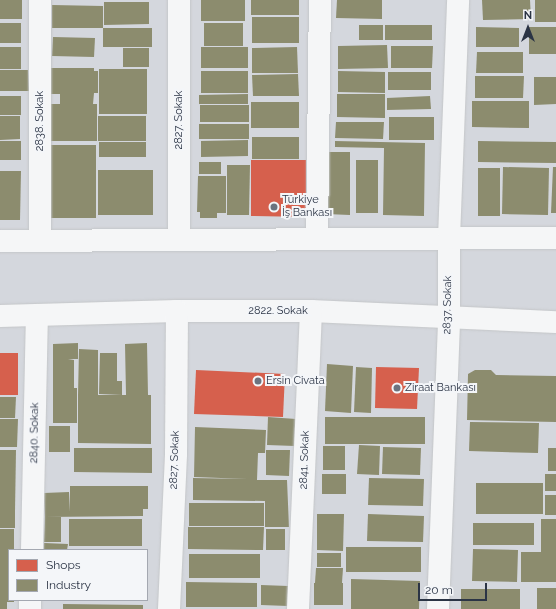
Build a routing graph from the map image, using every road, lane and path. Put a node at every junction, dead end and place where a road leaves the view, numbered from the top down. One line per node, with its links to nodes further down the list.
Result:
1 (40, 0): 10 (street, 2838. Sokak)
2 (179, 0): 8 (street, 2827. Sokak)
3 (320, 0): 5 (street)
4 (458, 0): 6 (street, 2837. Sokak)
5 (317, 238): 6 (street); 8 (street)
6 (448, 238): 7 (street); 15 (street, 2837. Sokak)
7 (556, 238)
8 (178, 240): 10 (street)
9 (0, 241): 10 (street)
10 (40, 241)
11 (177, 311): 12 (street, 2822. Sokak); 14 (street, 2822. Sokak); 18 (street, 2827. Sokak)
12 (311, 311): 15 (street, 2822. Sokak); 19 (street, 2841. Sokak)
13 (0, 316): 14 (street, 2822. Sokak)
14 (37, 316): 17 (street, 2840. Sokak)
15 (449, 318): 16 (street, 2822. Sokak); 20 (street, 2837. Sokak)
16 (556, 322)
17 (32, 549)
18 (169, 609)
19 (298, 609)
20 (438, 609)

